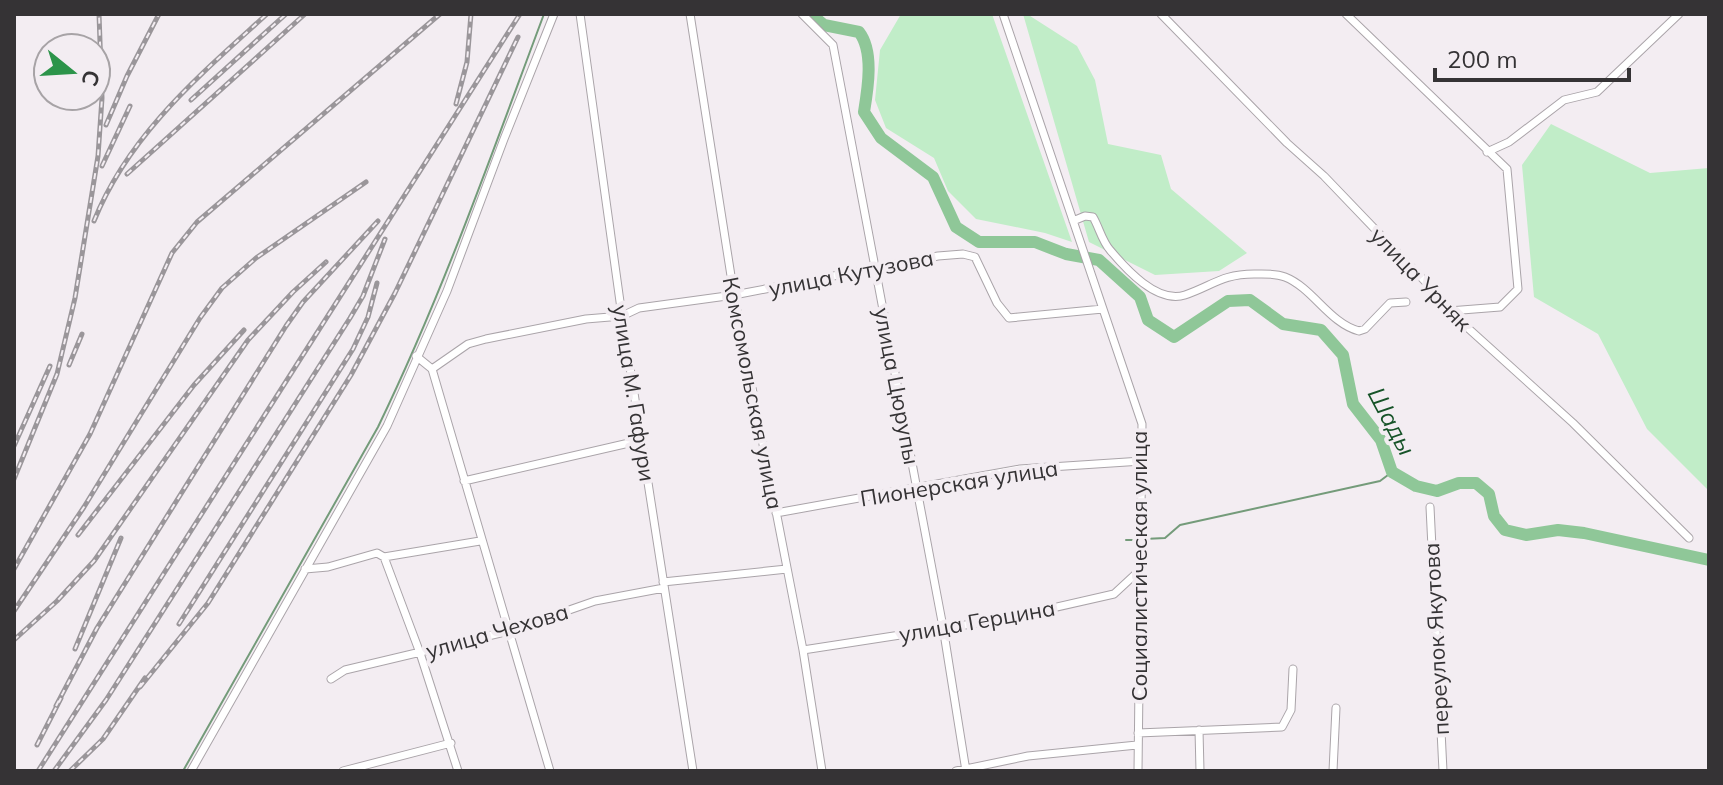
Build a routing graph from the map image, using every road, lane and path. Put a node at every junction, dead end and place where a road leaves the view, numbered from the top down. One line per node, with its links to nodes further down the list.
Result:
1 (554, 14): 17 (street)
2 (580, 14): 16 (street, улица М. Гафури)
3 (690, 14): 12 (street, Комсомольская улица)
4 (802, 14): 11 (street, улица Цюрупы)
5 (1003, 14): 10 (street, Социалистическая улица)
6 (1161, 14): 15 (street, улица Урняк)
7 (1346, 14): 9 (street)
8 (1679, 14): 9 (street)
9 (1487, 152): 15 (street)
10 (1073, 221): 13 (street); 14 (street, Социалистическая улица)
11 (874, 267): 12 (street, улица Кутузова); 14 (street, улица Кутузова); 22 (street, улица Цюрупы)
12 (734, 295): 16 (street, улица Кутузова); 24 (street, Комсомольская улица)
13 (1406, 302)
14 (1103, 309): 20 (street, Социалистическая улица)
15 (1449, 311): 25 (street, улица Урняк)
16 (622, 316): 18 (street, улица Кутузова); 19 (street, улица М. Гафури)
17 (416, 356): 18 (street); 28 (street)
18 (432, 369): 21 (street)
19 (642, 440): 21 (street); 31 (street, улица М. Гафури)
20 (1142, 461): 22 (street, Пионерская улица); 30 (street, Социалистическая улица)
21 (464, 481): 26 (street)
22 (916, 490): 24 (street, Пионерская улица); 32 (street, улица Цюрупы)
23 (1430, 507): 54 (street, переулок Якутова)
24 (776, 513): 29 (street, Комсомольская улица)
25 (1689, 538)
26 (480, 541): 27 (street); 33 (street)
27 (384, 557): 28 (street); 35 (street)
28 (305, 569): 44 (street)
29 (787, 569): 31 (street, улица Чехова); 34 (street, Комсомольская улица)
30 (1141, 569): 32 (street, улица Герцина); 40 (street, Социалистическая улица)
31 (664, 585): 33 (street, улица Чехова); 48 (street, улица М. Гафури)
32 (943, 627): 34 (street, улица Герцина); 43 (street, улица Цюрупы)
33 (509, 631): 35 (street, улица Чехова); 47 (street)
34 (803, 650): 49 (street, Комсомольская улица)
35 (420, 653): 37 (street, улица Чехова); 41 (street)
36 (1293, 669): 39 (street)
37 (331, 679)
38 (1336, 708): 53 (street)
39 (1199, 730): 40 (street); 52 (street)
40 (1138, 733): 42 (street, Социалистическая улица)
41 (451, 743): 45 (street); 46 (street)
42 (1137, 745): 43 (street); 51 (street, Социалистическая улица)
43 (966, 770): 50 (street)
44 (191, 771)
45 (343, 771)
46 (458, 771)
47 (550, 771)
48 (693, 771)
49 (822, 771)
50 (956, 771)
51 (1138, 771)
52 (1200, 771)
53 (1333, 771)
54 (1443, 771)

